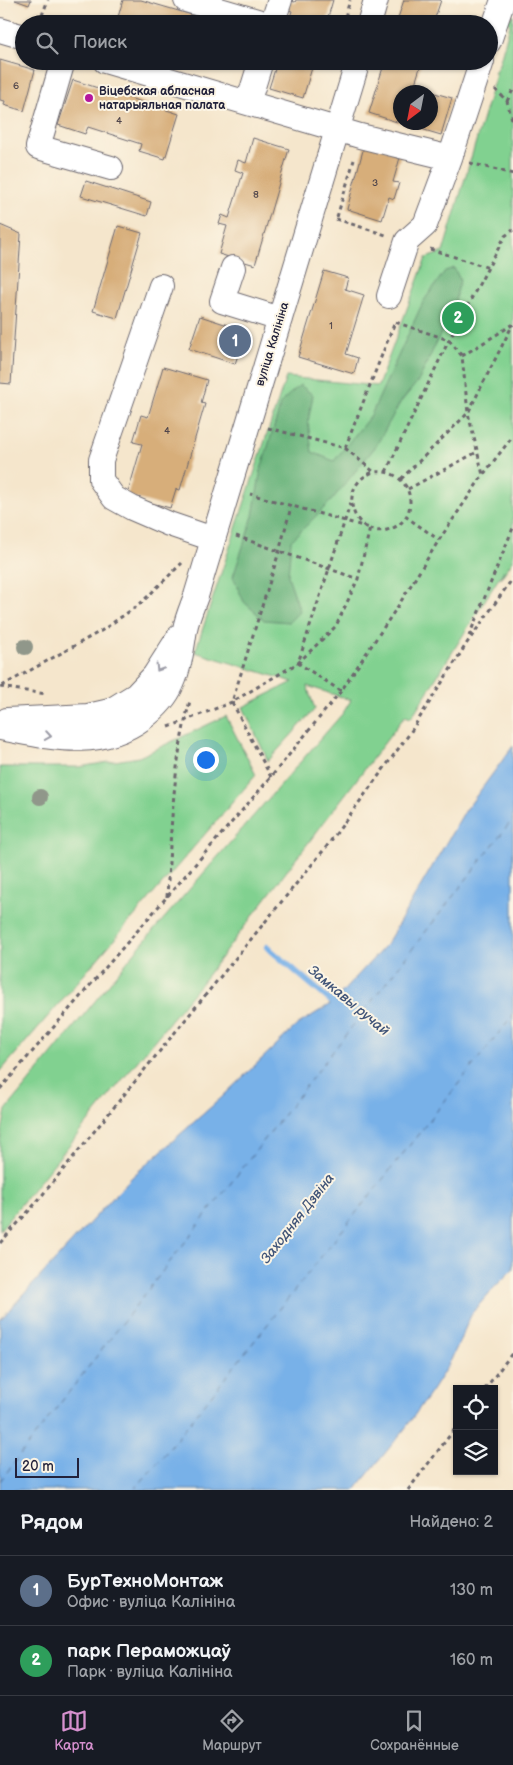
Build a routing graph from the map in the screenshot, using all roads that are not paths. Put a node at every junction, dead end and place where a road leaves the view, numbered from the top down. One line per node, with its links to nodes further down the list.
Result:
1 (186, 0): 5 (street)
2 (280, 0): 6 (street)
3 (376, 0): 7 (street)
4 (503, 0): 8 (street)
5 (237, 15)
6 (275, 15)
7 (372, 15)
8 (498, 15)
9 (0, 30): 10 (street)
10 (15, 34)
11 (60, 70): 19 (street)
12 (136, 70): 16 (street)
13 (258, 70): 16 (street)
14 (355, 70): 17 (street, вуліца Калініна)
15 (479, 70): 18 (street)
16 (248, 103): 17 (street)
17 (338, 129): 18 (street); 23 (street, вуліца Калініна)
18 (450, 158): 22 (street)
19 (111, 168)
20 (233, 268): 23 (street)
21 (161, 286): 24 (street)
22 (389, 296)
23 (280, 319): 24 (street, вуліца Калініна)
24 (224, 537): 25 (street, вуліца Калініна)
25 (185, 627): 26 (street, вуліца Калініна, one-way to 26); 27 (street, вуліца Калініна, one-way to 25)
26 (0, 720)
27 (0, 728)

